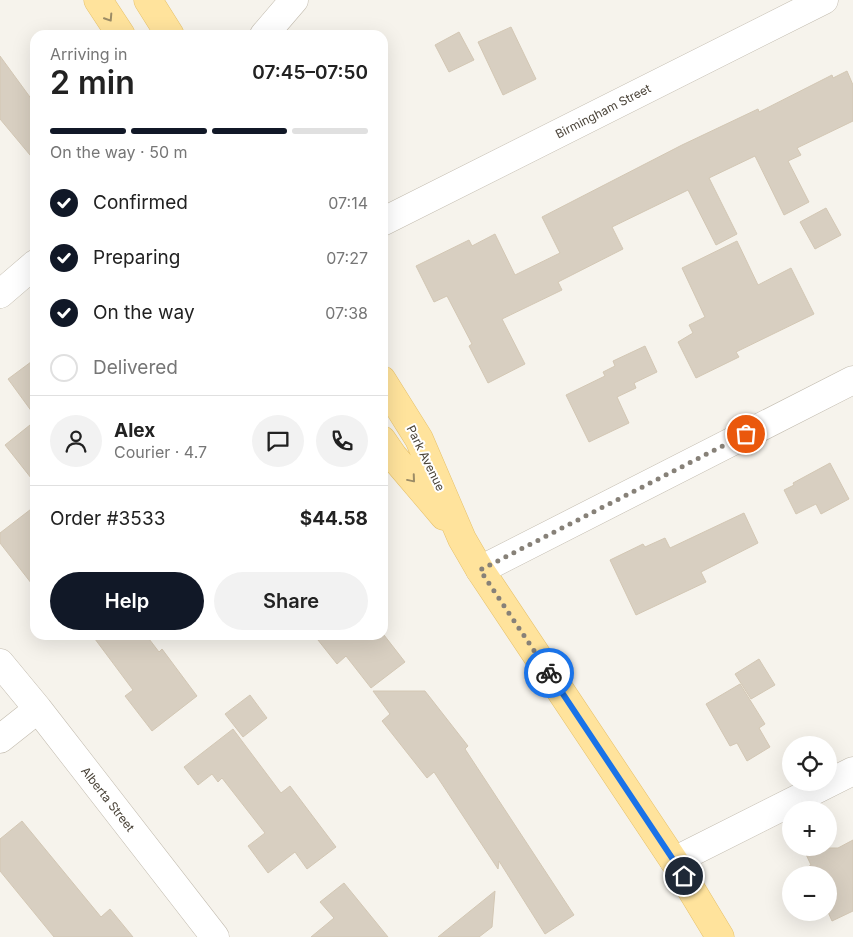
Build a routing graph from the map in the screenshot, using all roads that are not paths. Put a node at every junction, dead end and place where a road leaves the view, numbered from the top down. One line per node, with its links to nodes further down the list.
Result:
1 (98, 0): 5 (main road, one-way to 5)
2 (148, 0): 6 (main road)
3 (294, 0): 7 (street)
4 (824, 0): 8 (street, Birmingham Street)
5 (118, 30)
6 (167, 30)
7 (268, 30)
8 (388, 219)
9 (30, 268): 10 (street)
10 (0, 294)
11 (853, 380): 15 (street)
12 (388, 389): 14 (main road, Park Avenue)
13 (388, 449): 14 (main road, Park Avenue, one-way to 14)
14 (462, 539): 15 (main road, Park Avenue)
15 (480, 570): 20 (main road, Park Avenue)
16 (0, 663): 17 (street, Alberta Street)
17 (38, 709): 18 (street); 21 (street, Alberta Street)
18 (0, 739)
19 (853, 771): 20 (street)
20 (674, 861): 22 (main road, Park Avenue)
21 (215, 937)
22 (720, 937)

